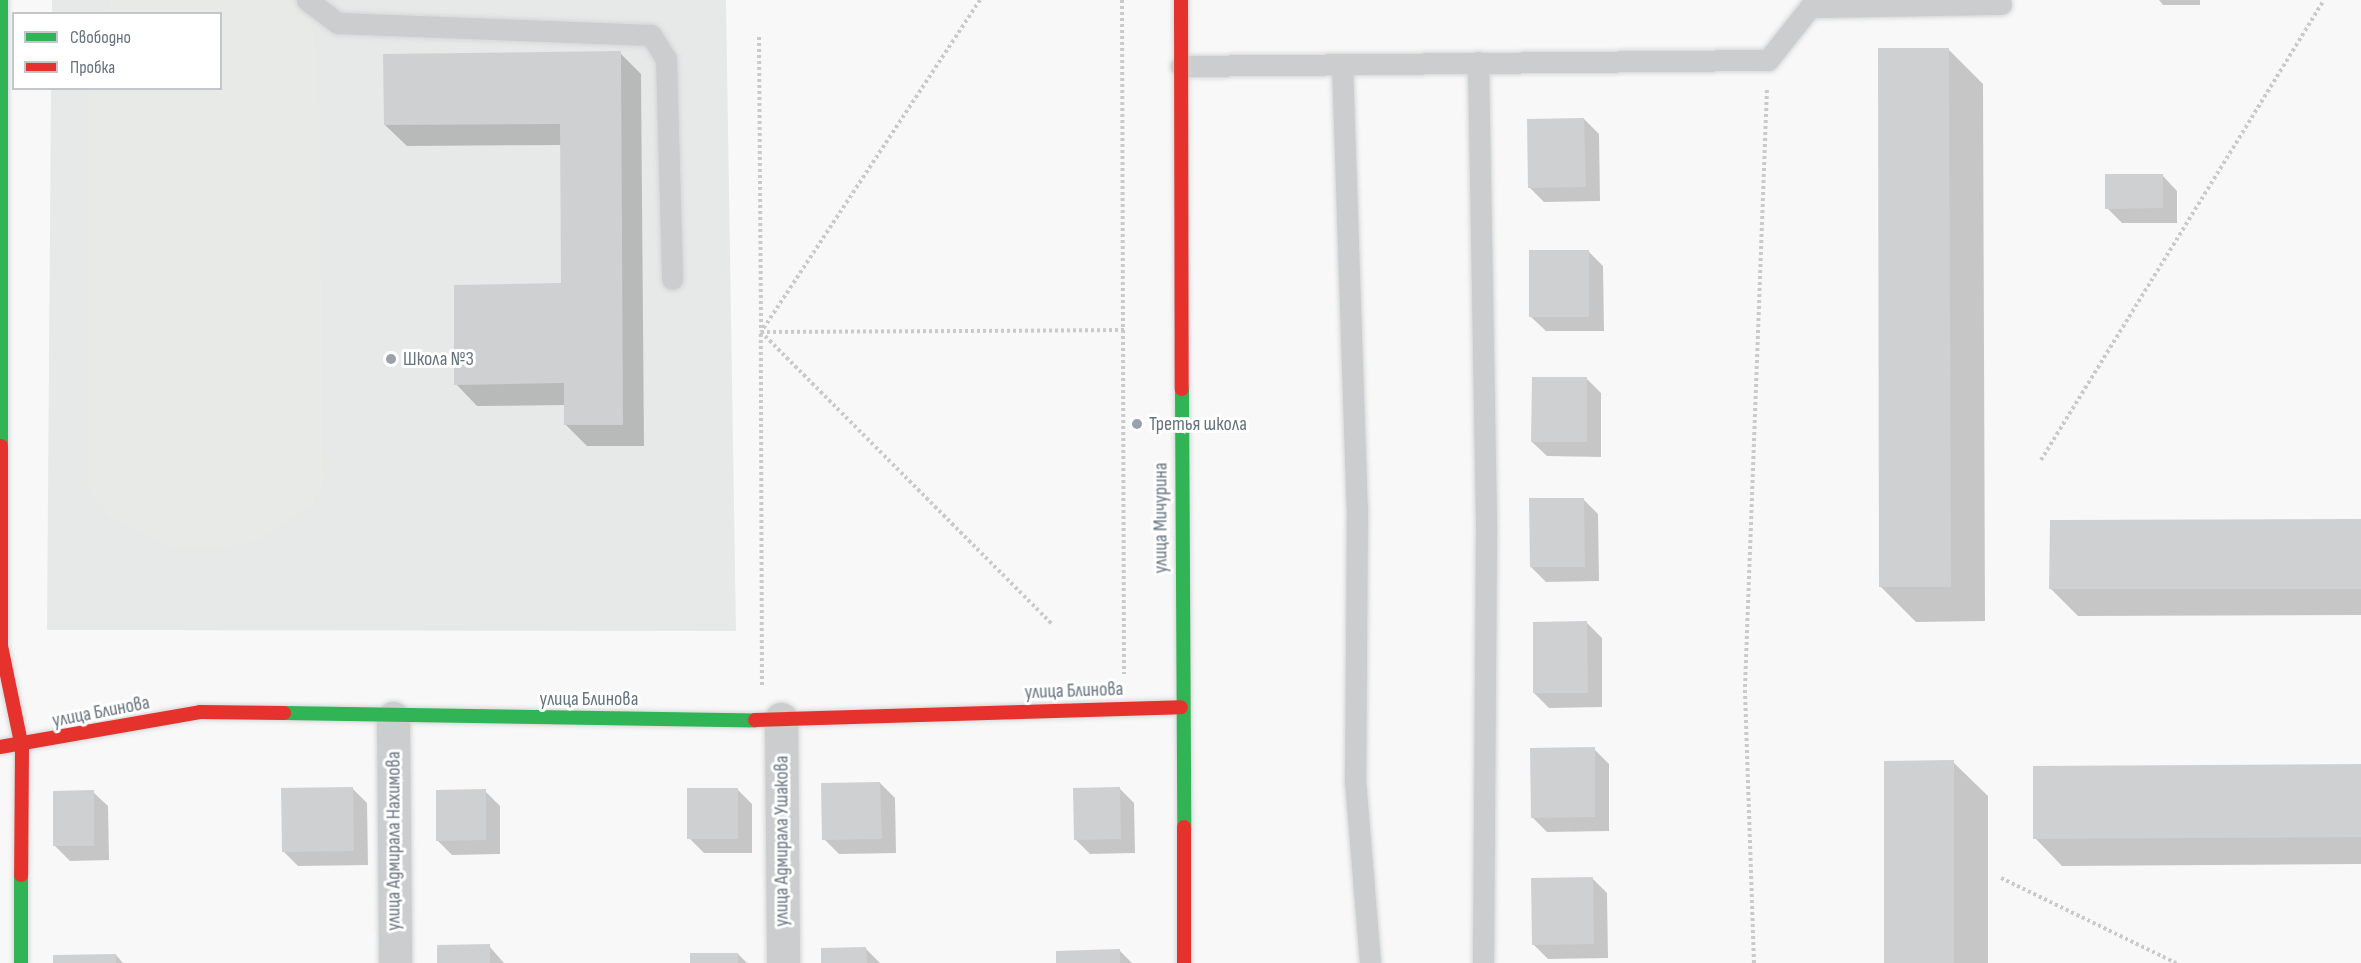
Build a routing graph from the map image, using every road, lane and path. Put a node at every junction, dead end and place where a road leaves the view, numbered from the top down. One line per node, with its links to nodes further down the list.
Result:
1 (1, 0): 24 (street)
2 (307, 0): 14 (lane)
3 (980, 0): 16 (path)
4 (1122, 0): 15 (path)
5 (1181, 0): 13 (street, улица Мичурина)
6 (2324, 0): 17 (path)
7 (1804, 2): 8 (lane); 10 (lane)
8 (2001, 4)
9 (759, 37): 16 (path)
10 (1768, 60): 11 (lane); 32 (path)
11 (1478, 62): 12 (lane); 31 (lane)
12 (1342, 64): 13 (lane); 30 (lane)
13 (1181, 66): 19 (street, улица Мичурина)
14 (672, 279)
15 (1124, 330): 16 (path); 20 (path)
16 (761, 332): 18 (path); 22 (path)
17 (2041, 460)
18 (1052, 624)
19 (1181, 707): 20 (street, улица Блинова); 29 (street, улица Мичурина)
20 (1125, 709): 22 (street, улица Блинова)
21 (393, 718): 22 (street, улица Блинова); 24 (street, улица Блинова); 27 (street, улица Адмирала Нахимова)
22 (772, 720): 28 (street, улица Адмирала Ушакова)
23 (0, 747): 24 (street, улица Блинова)
24 (22, 747): 26 (street)
25 (2001, 878): 33 (path)
26 (21, 963)
27 (395, 963)
28 (783, 963)
29 (1184, 963)
30 (1370, 963)
31 (1483, 963)
32 (1754, 963)
33 (2176, 963)

